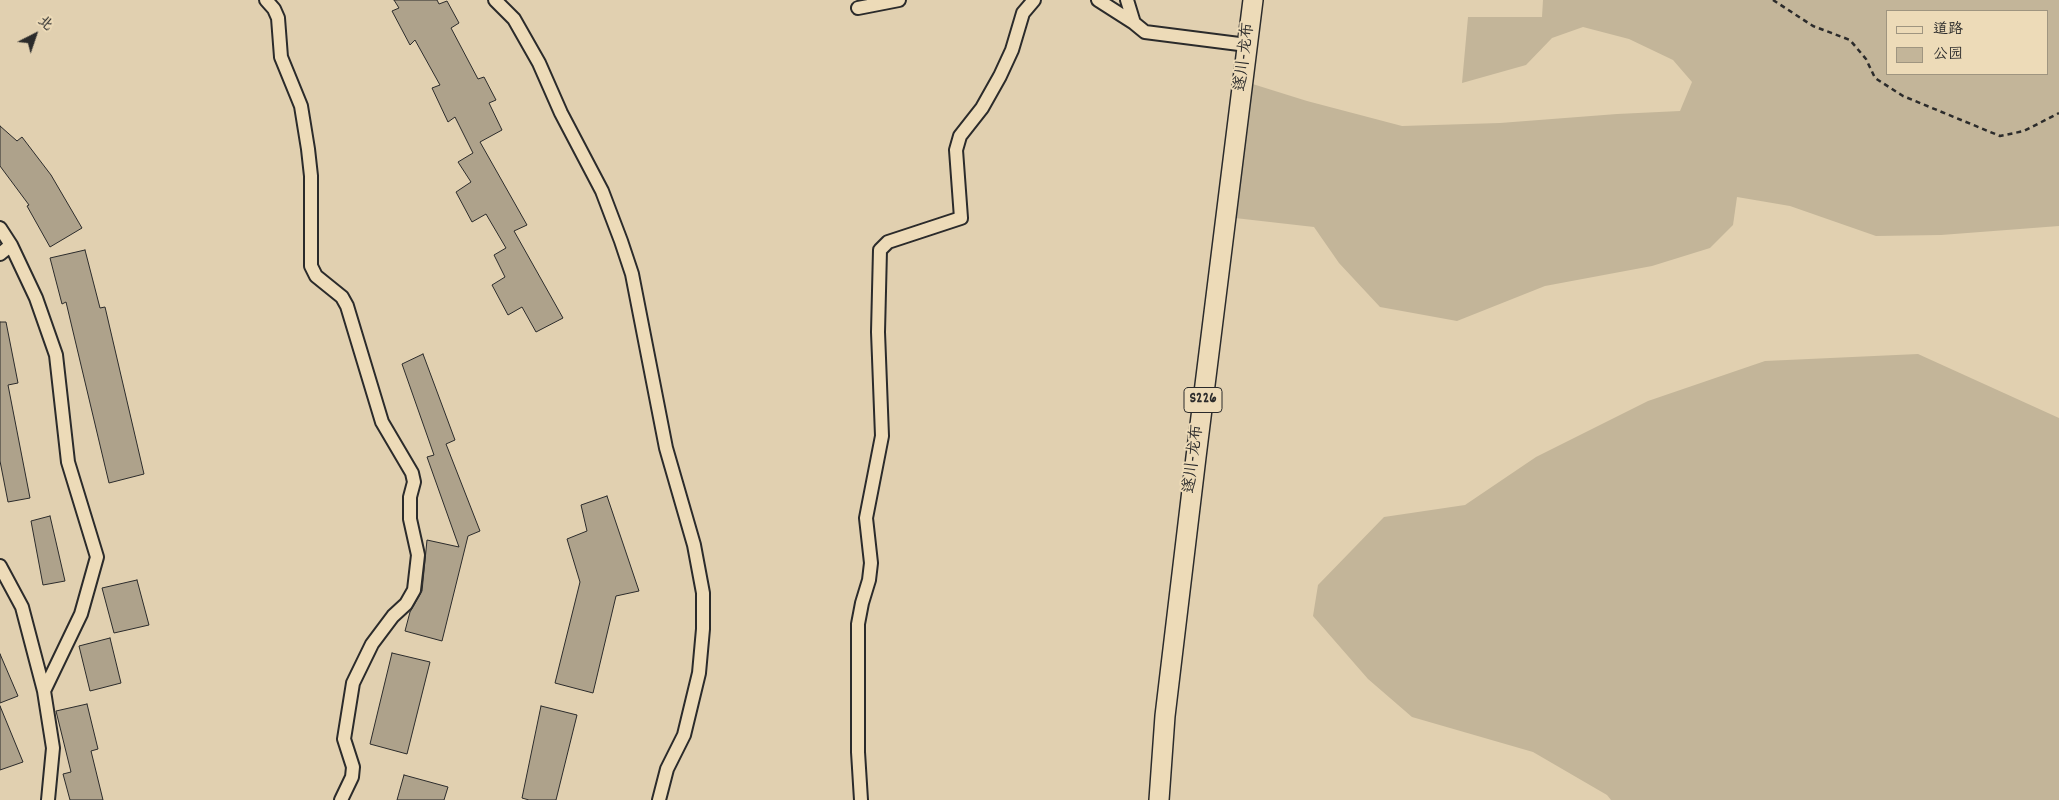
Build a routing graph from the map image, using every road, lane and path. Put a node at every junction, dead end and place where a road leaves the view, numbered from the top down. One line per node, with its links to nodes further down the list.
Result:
1 (266, 0): 19 (street)
2 (495, 0): 20 (street)
3 (899, 0): 9 (street)
4 (1034, 0): 21 (street)
5 (1098, 0): 10 (street)
6 (1127, 0): 10 (street)
7 (1253, 0): 11 (main road, 遂川-龙布 / S226)
8 (1773, 0): 12 (path)
9 (858, 8)
10 (1134, 23): 11 (street)
11 (1247, 46): 22 (main road, 遂川-龙布 / S226)
12 (2059, 113)
13 (0, 228): 14 (street)
14 (11, 245): 15 (street); 17 (street)
15 (0, 254)
16 (0, 566): 17 (street)
17 (44, 691): 18 (street)
18 (48, 800)
19 (341, 800)
20 (659, 800)
21 (861, 800)
22 (1158, 800)

